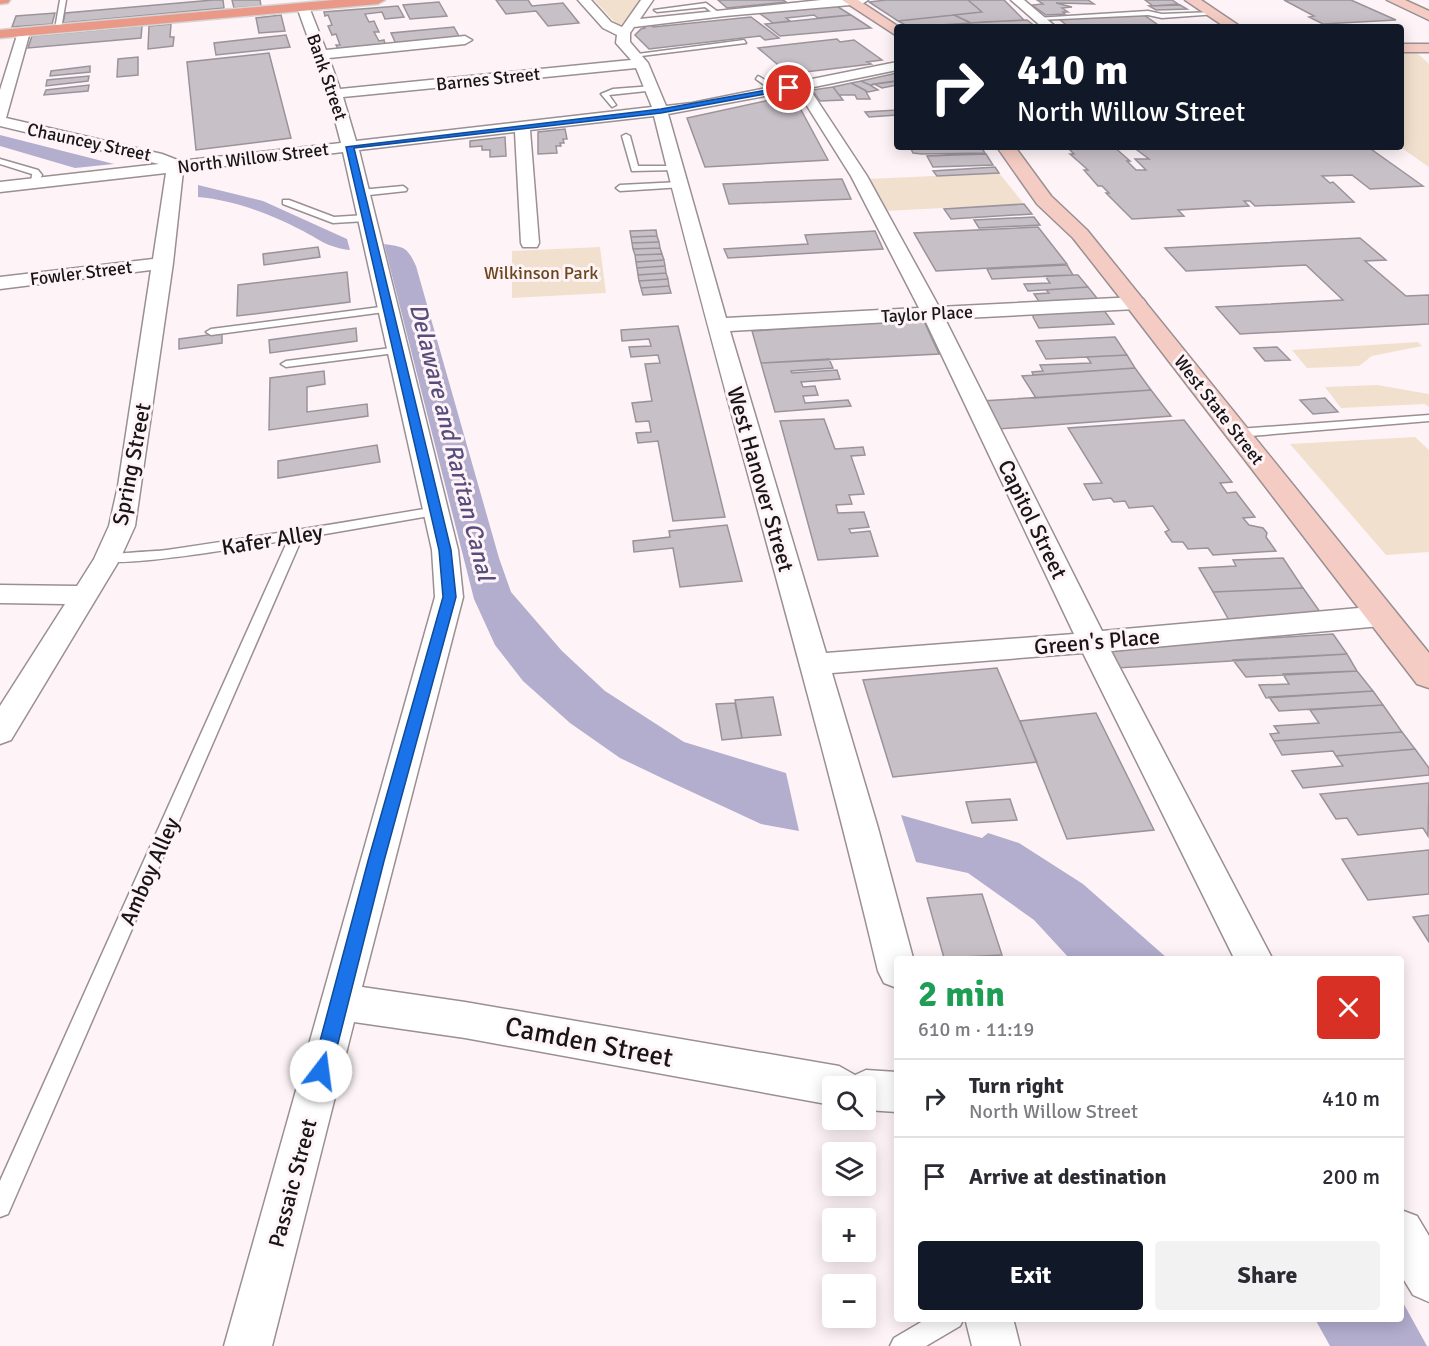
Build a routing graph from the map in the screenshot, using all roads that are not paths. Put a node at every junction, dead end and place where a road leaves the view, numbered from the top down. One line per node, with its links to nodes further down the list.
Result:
1 (63, 0): 20 (lane)
2 (371, 0): 3 (main road); 12 (main road)
3 (378, 0)
4 (584, 0): 21 (street)
5 (647, 0): 21 (street)
6 (699, 0): 13 (lane)
7 (849, 0): 8 (street); 13 (street); 22 (street)
8 (862, 0)
9 (1017, 0): 17 (street)
10 (1192, 0): 15 (street)
11 (1394, 0): 16 (street)
12 (302, 3): 20 (main road); 29 (street, Bank Street)
13 (711, 9): 14 (lane); 21 (street)
14 (657, 10)
15 (1214, 14): 17 (lane); 19 (street)
16 (1429, 16)
17 (1039, 18): 18 (street)
18 (1046, 24)
19 (1229, 24)
20 (58, 28): 23 (main road)
21 (628, 29): 30 (street, West Hanover Street)
22 (894, 30)
23 (24, 32): 24 (main road); 39 (street, Chauncey Street)
24 (0, 34)
25 (465, 40): 29 (street)
26 (744, 42): 30 (lane)
27 (1404, 48): 28 (street)
28 (1429, 48)
29 (320, 55): 36 (street, Bank Street)
30 (637, 59): 34 (street, West Hanover Street); 36 (street, Barnes Street)
31 (894, 67): 35 (street, North Willow Street)
32 (759, 78): 35 (lane)
33 (749, 80): 35 (lane)
34 (653, 88): 37 (lane); 38 (street, West Hanover Street)
35 (781, 90): 38 (street, North Willow Street); 59 (street, Capitol Street)
36 (335, 94): 43 (street, Bank Street)
37 (612, 105)
38 (661, 111): 41 (street, North Willow Street); 47 (street, West Hanover Street)
39 (0, 115)
40 (0, 121): 46 (street, Chauncey Street)
41 (522, 126): 43 (street, North Willow Street); 54 (street)
42 (626, 136): 47 (lane)
43 (350, 147): 46 (street, North Willow Street); 53 (street, Passaic Street)
44 (1008, 150): 57 (street, West State Street)
45 (0, 161): 48 (lane)
46 (175, 167): 48 (street, North Willow Street); 55 (street, Spring Street)
47 (677, 177): 51 (lane); 60 (street, West Hanover Street)
48 (34, 183): 49 (street, North Willow Street)
49 (0, 187)
50 (403, 189): 53 (lane)
51 (620, 189)
52 (286, 202): 53 (lane)
53 (363, 205): 58 (street, Passaic Street)
54 (530, 243)
55 (163, 263): 56 (street, Fowler Street); 68 (street, Spring Street)
56 (0, 283)
57 (1136, 303): 59 (street, Taylor Place); 65 (street, West State Street)
58 (388, 309): 61 (lane); 62 (street, Passaic Street)
59 (932, 313): 60 (street, Taylor Place); 72 (street, Capitol Street)
60 (718, 325): 73 (street, West Hanover Street)
61 (211, 332)
62 (399, 350): 63 (lane); 66 (street, Passaic Street)
63 (286, 364)
64 (1429, 418): 65 (lane)
65 (1238, 433): 71 (street, West State Street)
66 (436, 511): 67 (lane, Kafer Alley); 78 (street, Passaic Street)
67 (297, 535): 68 (lane, Kafer Alley); 82 (lane, Amboy Alley)
68 (107, 560): 70 (street, Spring Street)
69 (0, 594): 70 (street)
70 (84, 595): 75 (street, Spring Street)
71 (1381, 616): 72 (street, Green's Place); 74 (street, West State Street)
72 (1093, 642): 73 (street, Green's Place); 76 (street, Capitol Street)
73 (813, 664): 77 (street, West Hanover Street)
74 (1429, 676)
75 (0, 732)
76 (1252, 956)
77 (894, 959)
78 (340, 1002): 79 (street, Camden Street); 87 (street, Passaic Street)
79 (822, 1083)
80 (876, 1091): 81 (street)
81 (894, 1092)
82 (0, 1206)
83 (1404, 1237): 84 (street)
84 (1429, 1280)
85 (945, 1322): 88 (lane)
86 (990, 1322): 89 (street)
87 (249, 1346)
88 (902, 1346)
89 (996, 1346)

